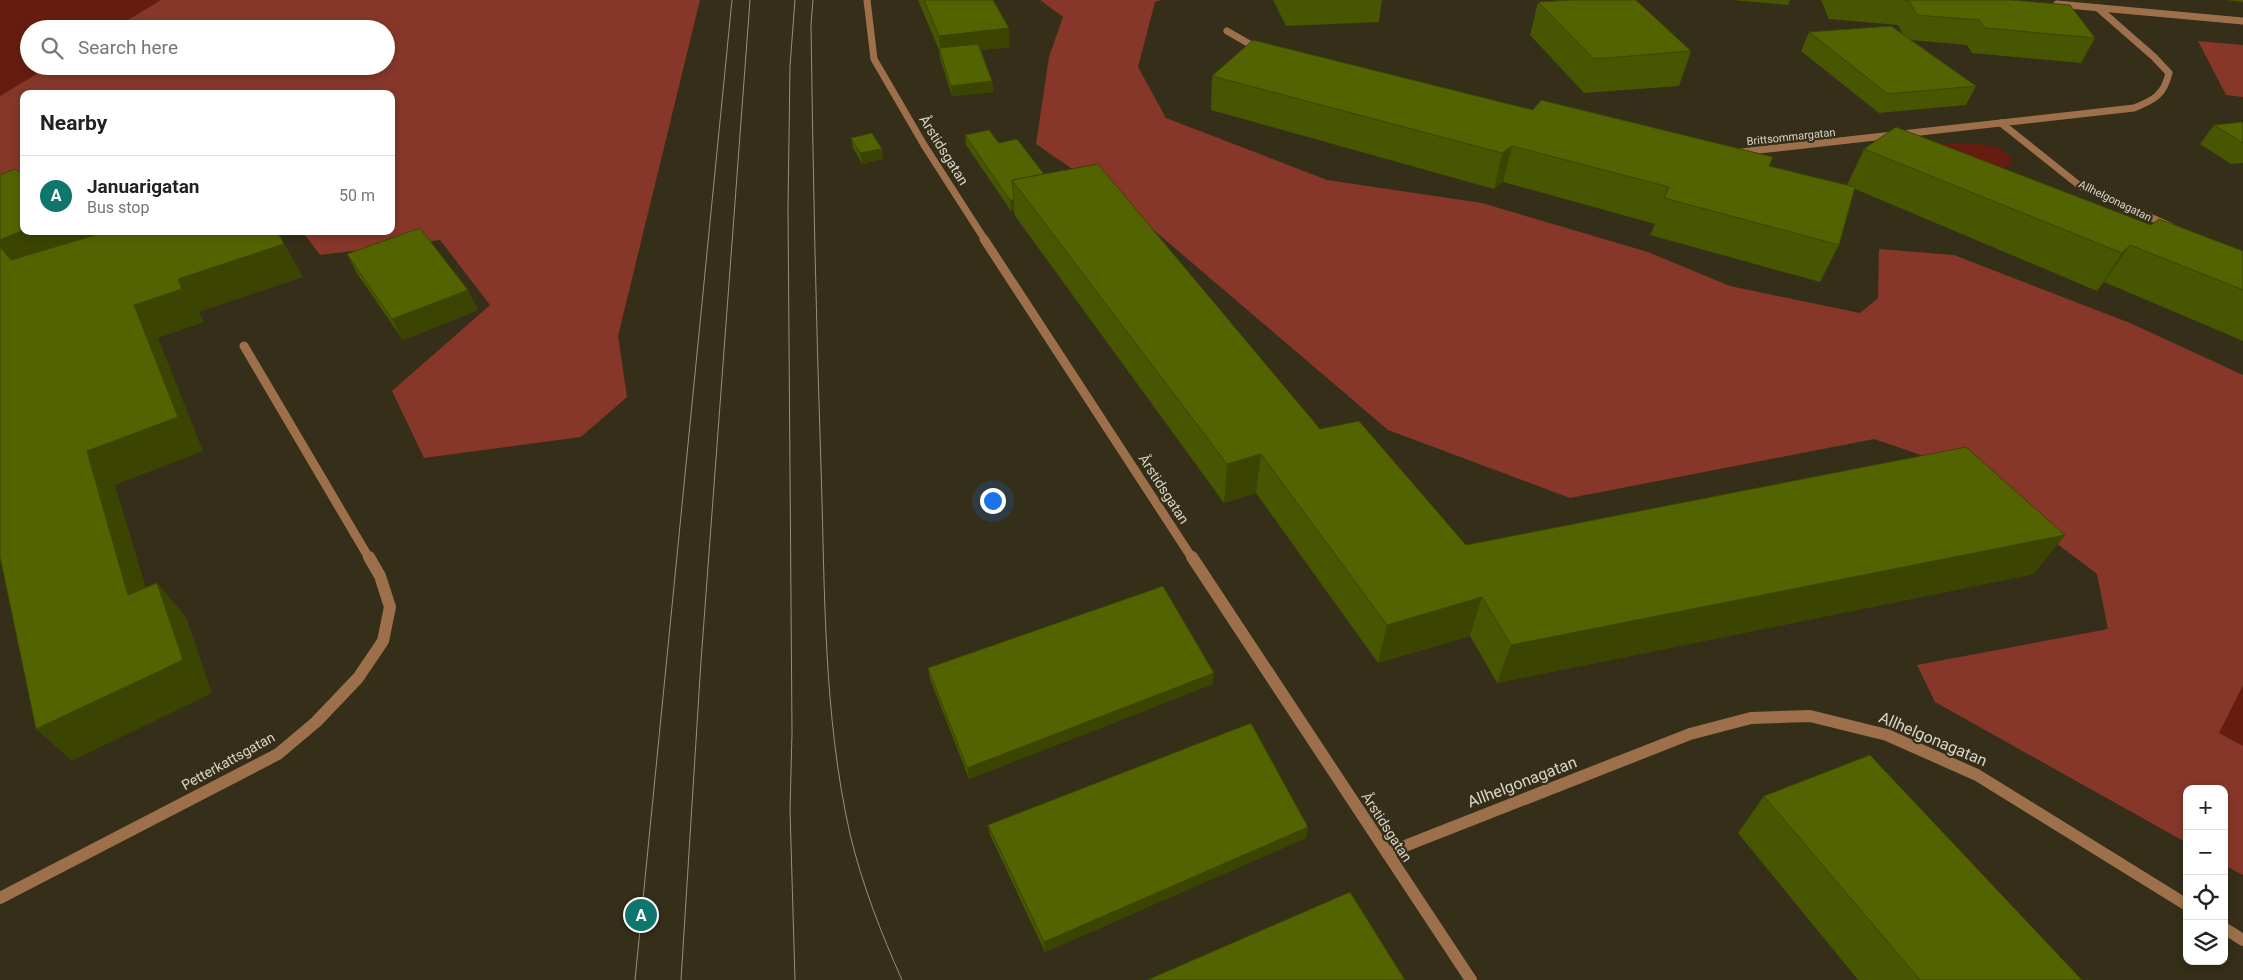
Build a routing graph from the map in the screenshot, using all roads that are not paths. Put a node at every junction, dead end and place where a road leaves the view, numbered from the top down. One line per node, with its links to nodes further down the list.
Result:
1 (867, 0): 11 (street, Årstidsgatan)
2 (2049, 4): 3 (street)
3 (2098, 8): 4 (street); 7 (street, Brittsommargatan)
4 (2243, 21)
5 (1226, 31): 6 (street)
6 (1266, 53)
7 (2001, 123): 8 (street, Brittsommargatan); 9 (street, Allhelgonagatan)
8 (1732, 153)
9 (2182, 231)
10 (244, 346): 12 (street, Petterkattsgatan)
11 (1387, 853): 13 (street, Allhelgonagatan); 16 (street, Årstidsgatan)
12 (0, 898)
13 (2183, 903)
14 (2228, 931): 15 (street)
15 (2243, 940)
16 (1471, 980)

